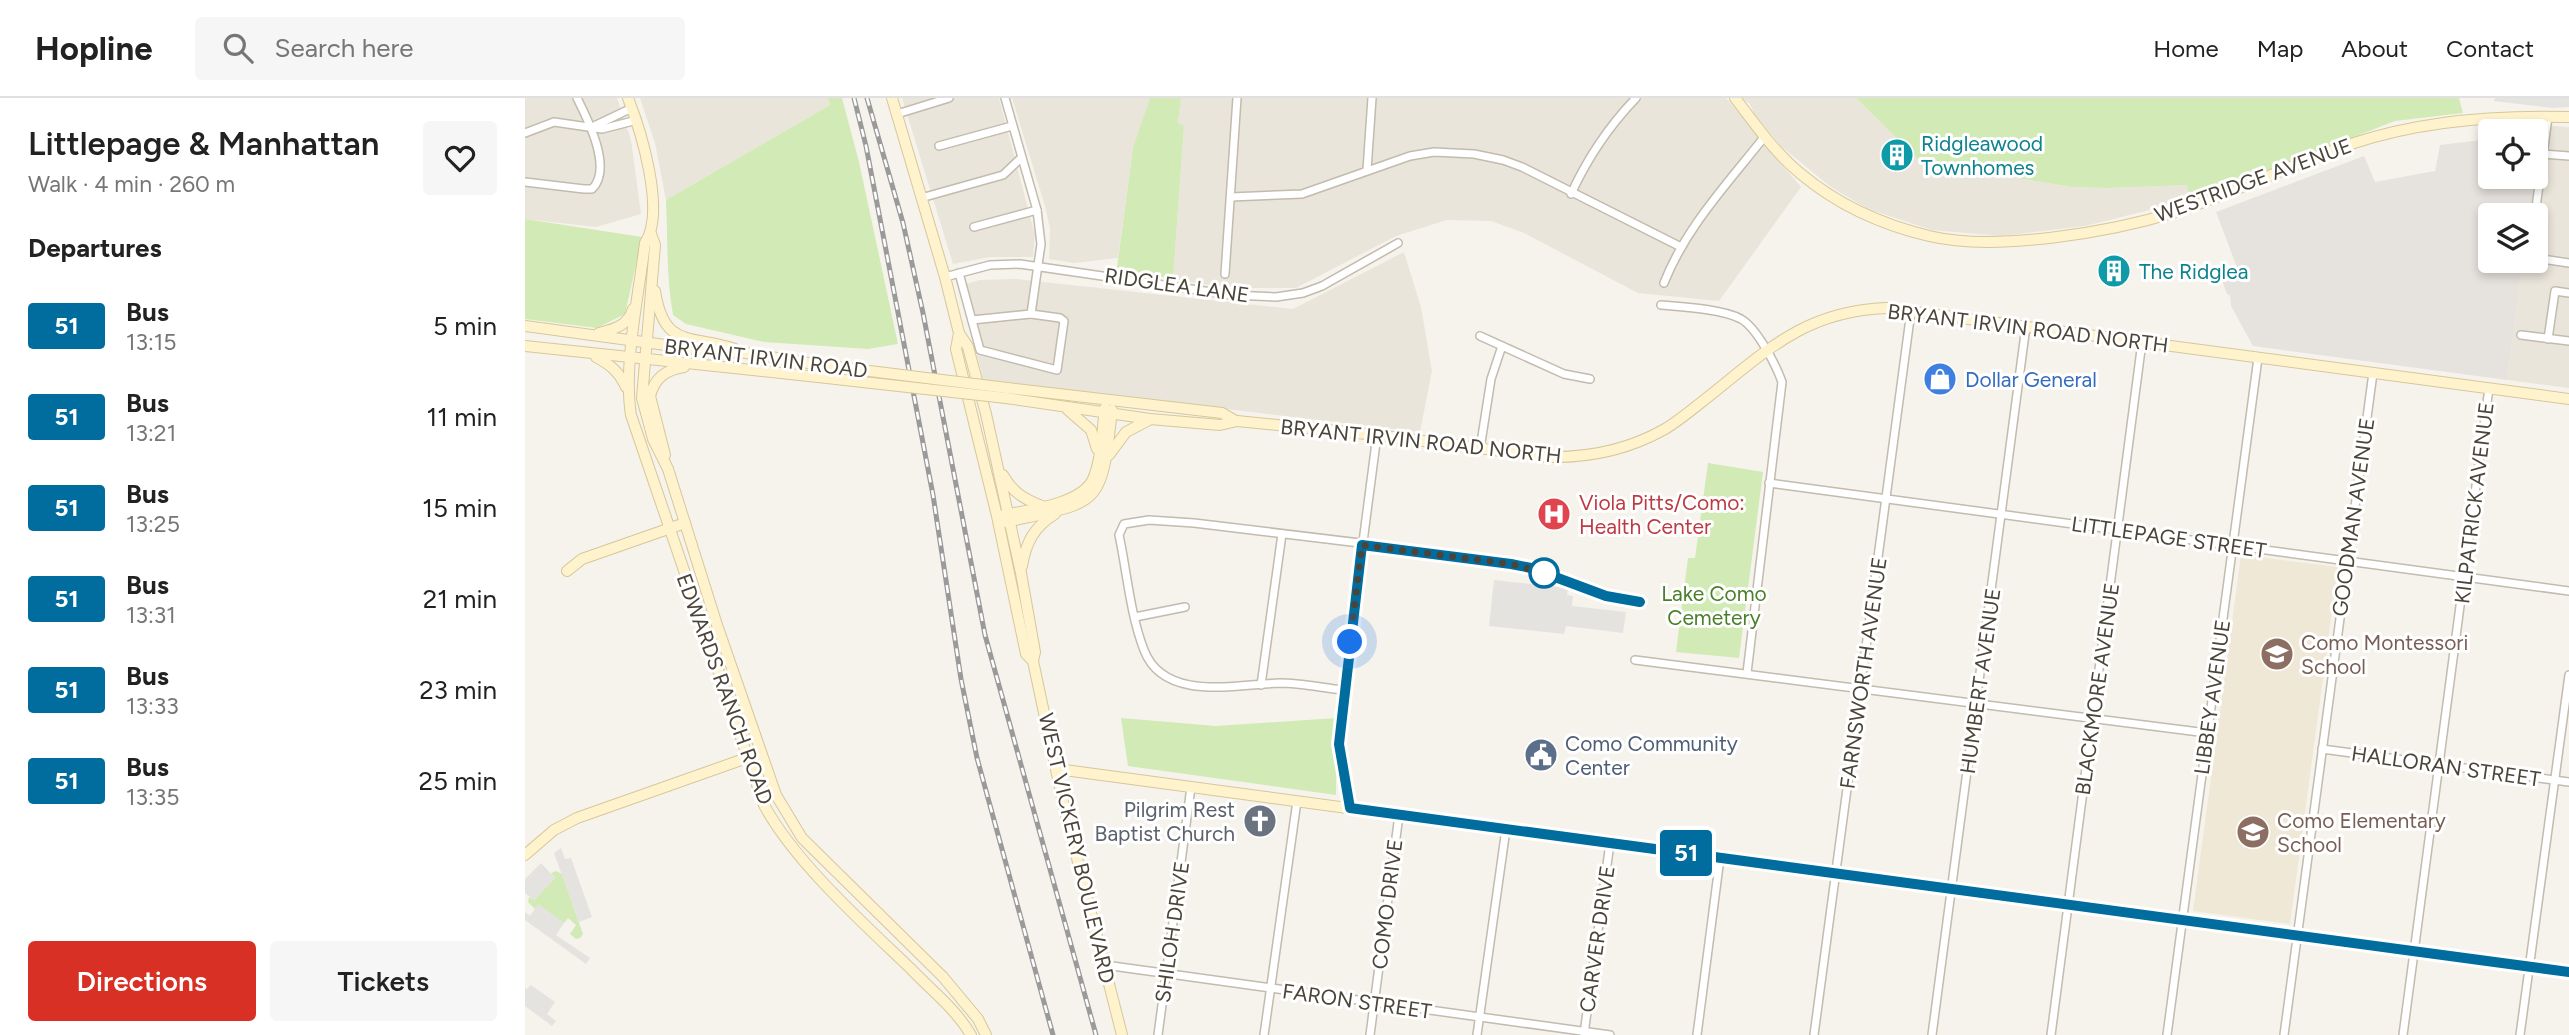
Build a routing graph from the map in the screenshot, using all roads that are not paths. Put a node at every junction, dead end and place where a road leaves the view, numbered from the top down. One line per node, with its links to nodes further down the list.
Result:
1 (577, 98): 15 (street)
2 (892, 98): 10 (main road, WEST VICKERY BOULEVARD)
3 (949, 98): 10 (street)
4 (1005, 98): 14 (street)
5 (1237, 98): 25 (street)
6 (1372, 98): 22 (street)
7 (1636, 98): 24 (street)
8 (1735, 98): 17 (main road, WESTRIDGE AVENUE)
9 (630, 103): 13 (main road); 15 (street)
10 (897, 114): 26 (main road, WEST VICKERY BOULEVARD)
11 (2548, 117): 12 (main road, WESTRIDGE AVENUE); 17 (main road, WESTRIDGE AVENUE)
12 (2569, 117)
13 (637, 120): 15 (street); 29 (main road)
14 (1012, 126): 18 (street); 21 (street)
15 (592, 127): 16 (street); 23 (street)
16 (525, 133)
17 (1765, 136): 31 (street)
18 (939, 146)
19 (2548, 154): 20 (street)
20 (2569, 156)
21 (1021, 158): 26 (street); 27 (street)
22 (1367, 170): 24 (street); 25 (street)
23 (525, 182)
24 (1571, 194): 31 (street)
25 (1231, 197): 37 (street)
26 (922, 198): 39 (main road, WEST VICKERY BOULEVARD)
27 (1037, 211): 28 (street); 34 (street)
28 (974, 227)
29 (651, 234): 36 (main road); 38 (main road)
30 (1398, 243): 34 (street, RIDGLEA LANE)
31 (1681, 247): 40 (street)
32 (2548, 260): 33 (street)
33 (2569, 263)
34 (1038, 267): 35 (street, RIDGLEA LANE); 44 (street)
35 (959, 273): 39 (street, RIDGLEA LANE); 45 (street)
36 (653, 274): 55 (main road, EDWARDS RANCH ROAD); 60 (main road)
37 (1225, 274)
38 (642, 275): 49 (main road); 53 (main road, EDWARDS RANCH ROAD)
39 (945, 277): 48 (main road, WEST VICKERY BOULEVARD)
40 (1664, 283)
41 (2569, 293): 52 (street)
42 (1661, 305): 59 (street)
43 (1911, 311): 47 (main road, BRYANT IRVIN ROAD NORTH); 59 (main road, BRYANT IRVIN ROAD NORTH); 83 (street, FARNSWORTH AVENUE)
44 (1031, 314): 45 (street); 45 (street)
45 (972, 320)
46 (525, 326): 49 (main road, BRYANT IRVIN ROAD)
47 (2026, 326): 56 (main road, BRYANT IRVIN ROAD NORTH); 86 (street, HUMBERT AVENUE)
48 (959, 333): 78 (main road, WEST VICKERY BOULEVARD); 88 (main road, WEST VICKERY BOULEVARD)
49 (594, 334): 53 (main road, BRYANT IRVIN ROAD)
50 (2521, 335): 52 (street)
51 (1480, 336): 58 (street)
52 (2548, 339): 54 (street)
53 (633, 340): 55 (main road, BRYANT IRVIN ROAD); 62 (main road, EDWARDS RANCH ROAD)
54 (2569, 341)
55 (646, 342): 60 (main road, BRYANT IRVIN ROAD); 63 (main road, EDWARDS RANCH ROAD)
56 (2142, 342): 64 (main road, BRYANT IRVIN ROAD NORTH); 91 (street, BLACKMORE AVENUE)
57 (525, 346): 61 (main road, BRYANT IRVIN ROAD)
58 (1502, 346): 67 (street); 79 (street)
59 (1766, 351): 79 (main road, BRYANT IRVIN ROAD NORTH); 82 (street)
60 (745, 353): 70 (main road, BRYANT IRVIN ROAD, bridge)
61 (589, 354): 62 (main road, BRYANT IRVIN ROAD); 69 (main road)
62 (631, 356): 63 (main road, BRYANT IRVIN ROAD); 69 (main road, EDWARDS RANCH ROAD)
63 (645, 357): 65 (main road, BRYANT IRVIN ROAD); 81 (main road, EDWARDS RANCH ROAD)
64 (2258, 359): 66 (main road, BRYANT IRVIN ROAD NORTH); 94 (street, LIBBEY AVENUE)
65 (694, 365): 70 (main road, BRYANT IRVIN ROAD, bridge); 81 (main road)
66 (2373, 373): 68 (main road, BRYANT IRVIN ROAD NORTH); 95 (street, GOODMAN AVENUE)
67 (1590, 379)
68 (2489, 388): 71 (main road, BRYANT IRVIN ROAD NORTH); 98 (street, KILPATRICK AVENUE)
69 (628, 392): 90 (main road, EDWARDS RANCH ROAD)
70 (1006, 393): 72 (main road, BRYANT IRVIN ROAD NORTH); 73 (main road, BRYANT IRVIN ROAD NORTH)
71 (2569, 399)
72 (1109, 401): 74 (main road); 76 (main road, BRYANT IRVIN ROAD NORTH)
73 (1064, 408): 74 (main road, BRYANT IRVIN ROAD NORTH); 80 (main road)
74 (1108, 414): 75 (main road, BRYANT IRVIN ROAD NORTH); 80 (main road)
75 (1150, 419): 76 (main road, BRYANT IRVIN ROAD NORTH); 80 (main road)
76 (1234, 420): 77 (main road, BRYANT IRVIN ROAD NORTH)
77 (1377, 435): 79 (main road, BRYANT IRVIN ROAD NORTH); 93 (street)
78 (990, 436): 84 (main road); 87 (main road, WEST VICKERY BOULEVARD)
79 (1480, 449)
80 (1102, 457): 84 (main road); 85 (main road)
81 (668, 469): 89 (main road, EDWARDS RANCH ROAD)
82 (1769, 483): 83 (street, LITTLEPAGE STREET); 107 (street)
83 (1886, 499): 86 (street, LITTLEPAGE STREET); 110 (street, FARNSWORTH AVENUE)
84 (1042, 506): 87 (main road)
85 (1058, 512): 87 (main road); 97 (main road)
86 (2003, 514): 91 (street, LITTLEPAGE STREET); 112 (street, HUMBERT AVENUE)
87 (1009, 518): 88 (main road); 97 (main road, WEST VICKERY BOULEVARD)
88 (998, 520): 106 (main road, WEST VICKERY BOULEVARD)
89 (685, 523): 90 (main road); 104 (main road, EDWARDS RANCH ROAD)
90 (669, 529): 96 (main road); 100 (main road, EDWARDS RANCH ROAD)
91 (2119, 530): 94 (street, LITTLEPAGE STREET); 113 (street, BLACKMORE AVENUE)
92 (1282, 534): 93 (street); 103 (street); 109 (street)
93 (1362, 545): 101 (street); 111 (street)
94 (2232, 545): 95 (street, LITTLEPAGE STREET); 114 (street, LIBBEY AVENUE)
95 (2348, 561): 98 (street, LITTLEPAGE STREET); 115 (street, GOODMAN AVENUE)
96 (567, 571)
97 (1021, 573): 106 (main road, WEST VICKERY BOULEVARD)
98 (2465, 577): 99 (street, LITTLEPAGE STREET); 118 (street, KILPATRICK AVENUE)
99 (2569, 591)
100 (692, 599): 104 (main road); 117 (main road, EDWARDS RANCH ROAD)
101 (1640, 602)
102 (1185, 607): 103 (street)
103 (1135, 617): 109 (street)
104 (719, 633): 116 (main road, EDWARDS RANCH ROAD)
105 (1635, 660): 107 (street)
106 (1034, 662): 119 (main road, WEST VICKERY BOULEVARD)
107 (1747, 673): 110 (street)
108 (2569, 675): 120 (street)
109 (1261, 685): 111 (street)
110 (1861, 688): 112 (street); 132 (street, FARNSWORTH AVENUE)
111 (1344, 690): 124 (street)
112 (1977, 703): 113 (street); 133 (street, HUMBERT AVENUE)
113 (2093, 718): 114 (street); 134 (street, BLACKMORE AVENUE)
114 (2207, 733): 135 (street, LIBBEY AVENUE)
115 (2322, 749): 118 (street, HALLORAN STREET); 136 (street, GOODMAN AVENUE)
116 (761, 753): 117 (main road); 130 (main road, EDWARDS RANCH ROAD)
117 (748, 757): 128 (main road); 131 (main road, EDWARDS RANCH ROAD)
118 (2439, 765): 120 (street, HALLORAN STREET); 137 (street, KILPATRICK AVENUE)
119 (1057, 769): 122 (main road); 138 (main road, WEST VICKERY BOULEVARD)
120 (2555, 780): 121 (street, HALLORAN STREET); 139 (street)
121 (2569, 782)
122 (1191, 787): 123 (main road); 140 (street, SHILOH DRIVE)
123 (1297, 801): 124 (main road); 142 (street)
124 (1350, 808): 125 (main road)
125 (1399, 815): 126 (main road); 143 (street, COMO DRIVE)
126 (1506, 829): 127 (main road); 144 (street)
127 (1610, 843): 129 (main road); 145 (street, CARVER DRIVE)
128 (525, 855)
129 (1720, 858): 132 (main road); 154 (street)
130 (825, 861): 131 (main road); 147 (main road, EDWARDS RANCH ROAD)
131 (815, 872): 146 (main road, EDWARDS RANCH ROAD)
132 (1836, 873): 133 (main road); 155 (street, FARNSWORTH AVENUE)
133 (1952, 889): 134 (main road); 156 (street, HUMBERT AVENUE)
134 (2068, 904): 135 (main road); 157 (street, BLACKMORE AVENUE)
135 (2183, 920): 136 (main road); 158 (street, LIBBEY AVENUE)
136 (2297, 935): 137 (main road); 159 (street, GOODMAN AVENUE)
137 (2414, 951): 139 (main road); 160 (street, KILPATRICK AVENUE)
138 (1105, 965): 140 (street, FARON STREET); 148 (main road, WEST VICKERY BOULEVARD)
139 (2530, 967): 141 (main road); 161 (street)
140 (1167, 972): 142 (street, FARON STREET); 149 (street, SHILOH DRIVE)
141 (2569, 972)
142 (1271, 989): 143 (street, FARON STREET); 150 (street)
143 (1374, 1003): 144 (street, FARON STREET); 151 (street, COMO DRIVE)
144 (1480, 1017): 145 (street, FARON STREET); 152 (street)
145 (1584, 1033): 153 (street, FARON STREET)
146 (971, 1035)
147 (986, 1035)
148 (1122, 1035)
149 (1158, 1035)
150 (1264, 1035)
151 (1370, 1035)
152 (1478, 1035)
153 (1610, 1035)
154 (1697, 1035)
155 (1814, 1035)
156 (1932, 1035)
157 (2051, 1035)
158 (2167, 1035)
159 (2284, 1035)
160 (2403, 1035)
161 (2521, 1035)

